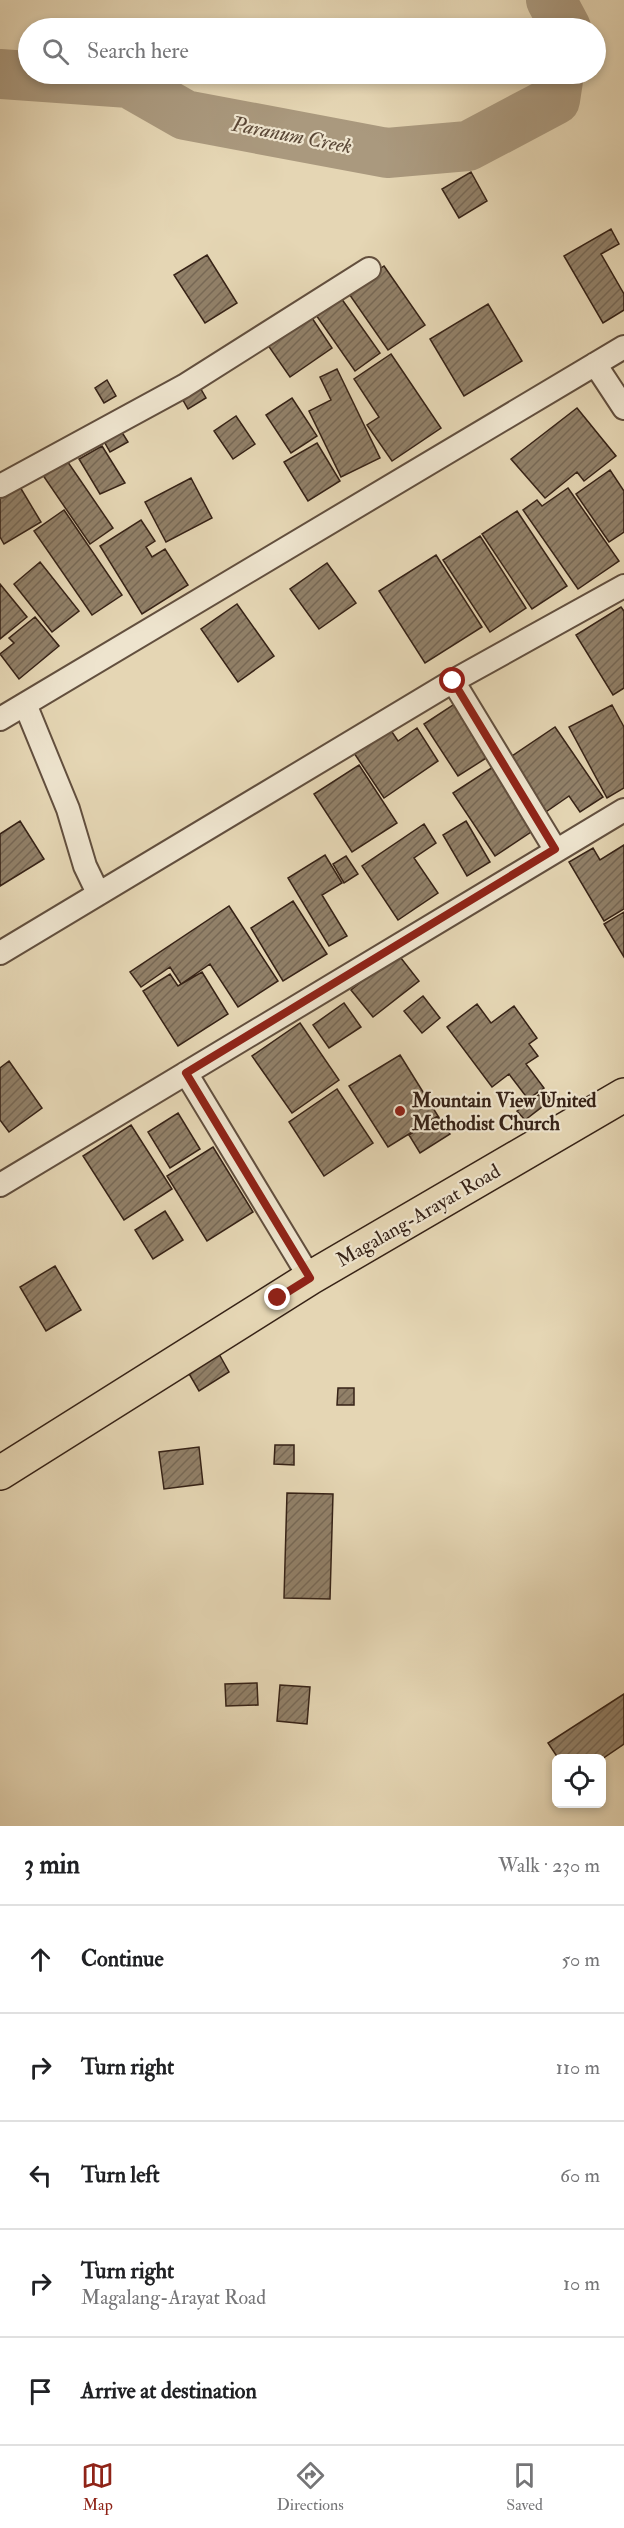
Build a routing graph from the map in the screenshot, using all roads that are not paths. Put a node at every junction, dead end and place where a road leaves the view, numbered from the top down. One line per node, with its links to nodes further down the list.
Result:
1 (369, 269): 5 (street)
2 (624, 347): 3 (street)
3 (595, 364): 4 (street); 8 (street)
4 (624, 408)
5 (0, 486)
6 (624, 586): 7 (street)
7 (453, 681): 11 (street); 12 (street)
8 (25, 704): 9 (street); 12 (street)
9 (0, 718)
10 (624, 810): 11 (street)
11 (555, 849): 14 (street)
12 (98, 893): 13 (street)
13 (0, 953)
14 (186, 1073): 16 (street); 17 (street)
15 (624, 1095): 17 (main road, Magalang-Arayat Road)
16 (0, 1185)
17 (310, 1278): 18 (main road, Magalang-Arayat Road)
18 (0, 1473)

